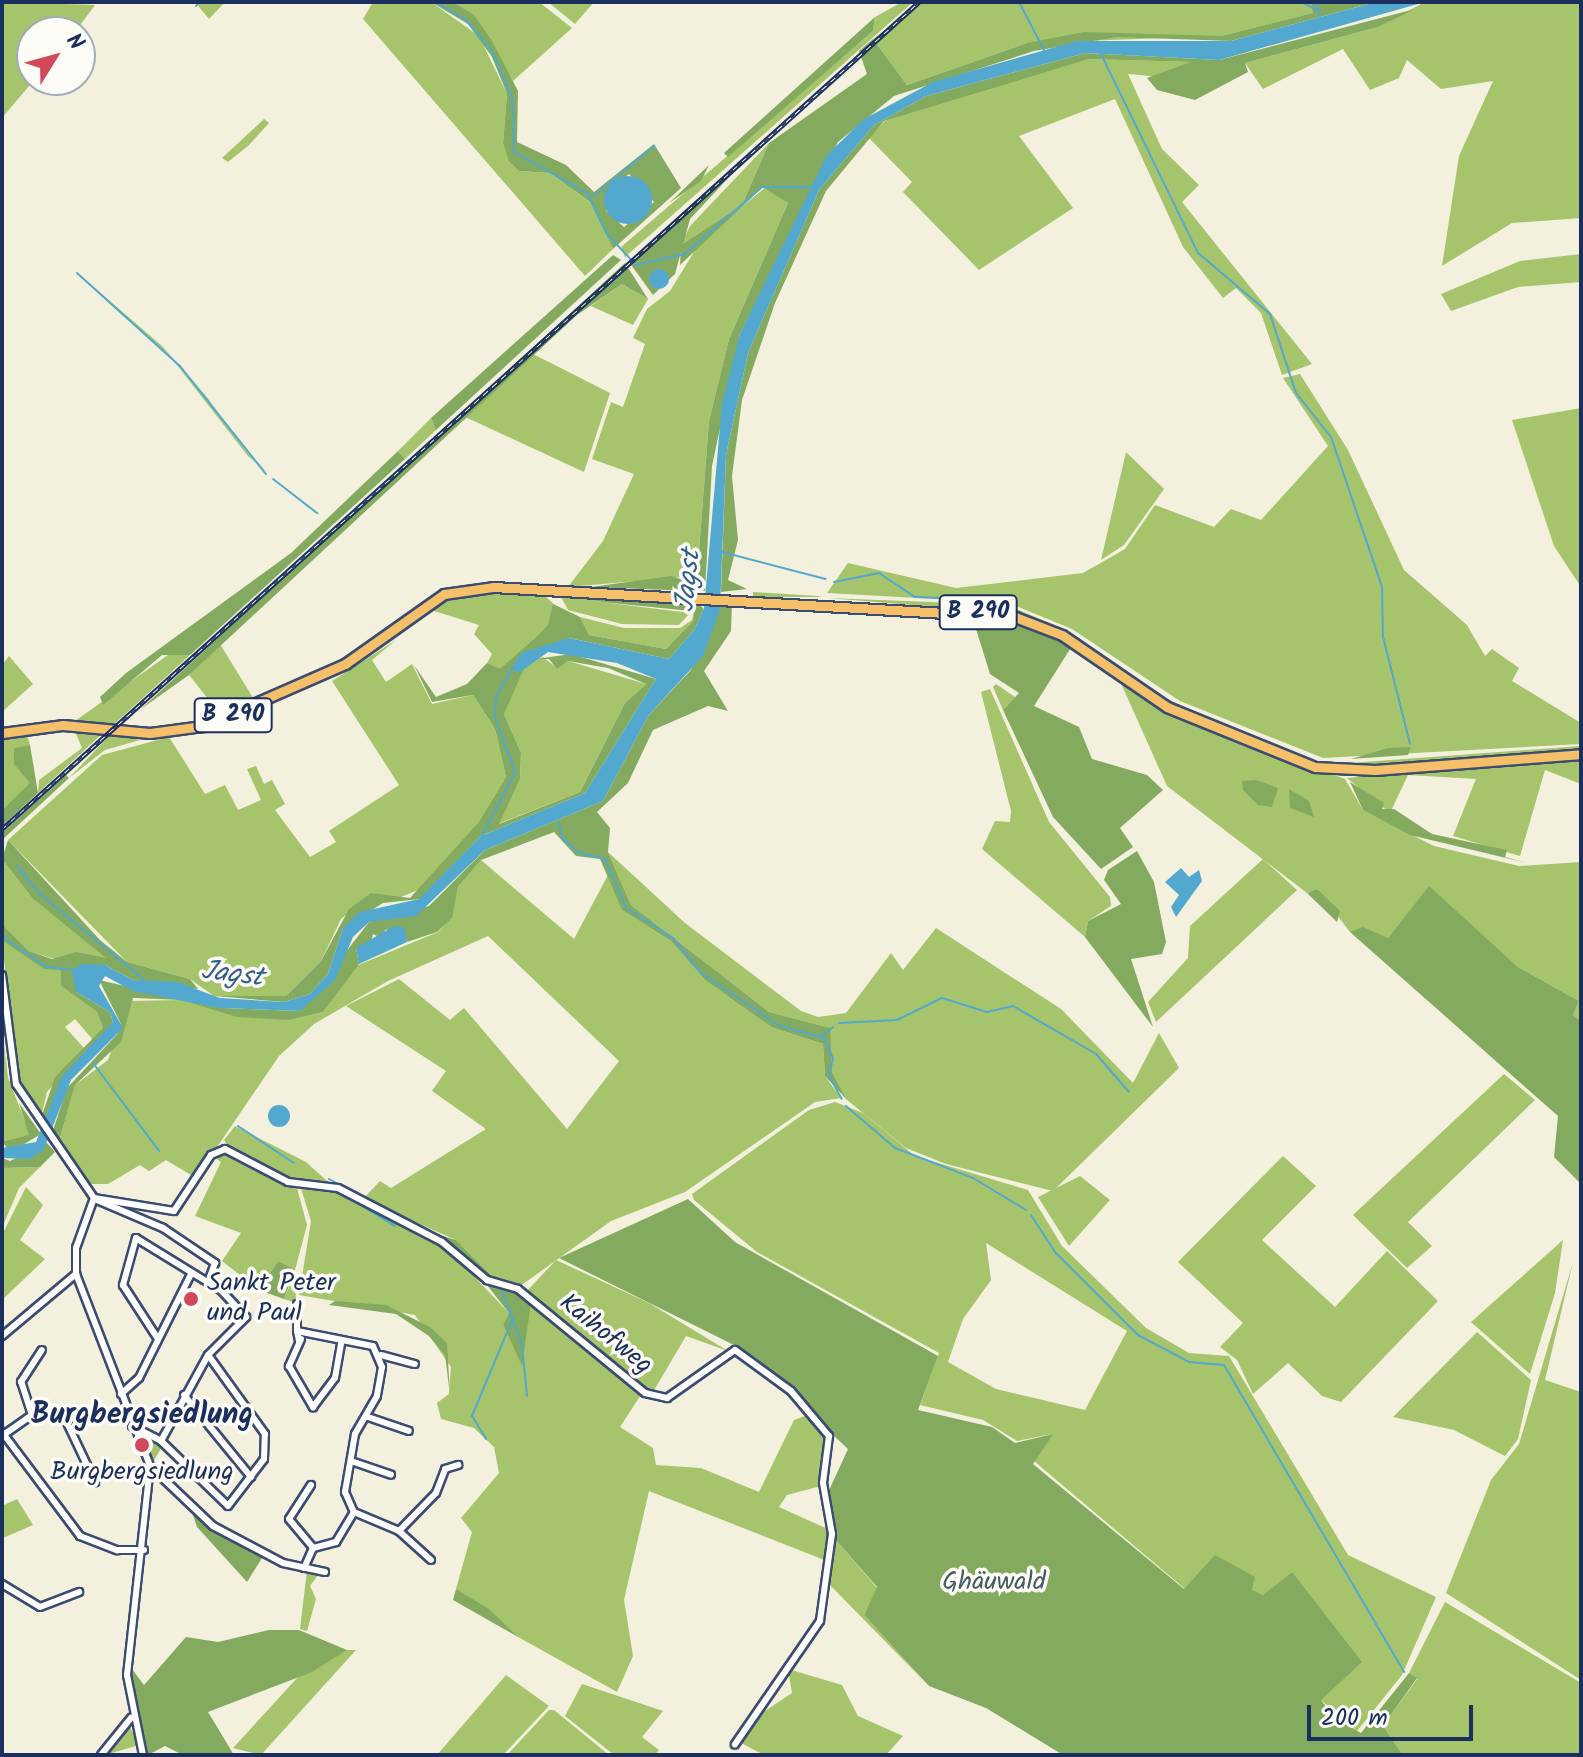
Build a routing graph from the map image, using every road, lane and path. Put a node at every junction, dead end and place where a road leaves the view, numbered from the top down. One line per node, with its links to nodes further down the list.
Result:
1 (2, 733): 2 (main road, B 290)
2 (1581, 754)
3 (2, 975): 4 (street)
4 (94, 1198): 5 (street); 7 (street); 44 (street, Kaihofweg)
5 (76, 1274): 11 (street); 19 (street)
6 (191, 1274): 7 (street); 12 (street); 12 (street)
7 (208, 1282): 16 (street)
8 (297, 1304): 9 (street)
9 (297, 1331): 10 (street); 13 (street)
10 (307, 1334): 13 (street); 14 (street)
11 (2, 1336)
12 (158, 1339): 19 (street)
13 (299, 1341): 14 (street)
14 (341, 1343): 17 (street)
15 (42, 1350): 21 (street)
16 (208, 1355): 20 (street); 31 (street)
17 (381, 1355): 18 (street); 22 (street)
18 (415, 1364)
19 (121, 1394): 23 (street)
20 (184, 1395): 26 (street); 31 (street)
21 (32, 1415): 25 (street); 32 (street)
22 (368, 1417): 24 (street); 27 (street)
23 (132, 1426): 26 (street); 29 (street)
24 (409, 1431)
25 (3, 1434): 37 (street)
26 (161, 1441): 31 (street)
27 (354, 1462): 30 (street); 34 (street)
28 (458, 1465): 35 (street)
29 (150, 1466): 37 (street); 39 (street)
30 (391, 1475)
31 (251, 1477)
32 (95, 1482)
33 (311, 1485): 36 (street)
34 (354, 1512): 35 (street); 36 (street)
35 (399, 1531): 38 (street)
36 (313, 1548): 39 (street)
37 (144, 1550): 43 (street)
38 (431, 1560)
39 (304, 1568): 40 (street)
40 (325, 1572)
41 (2, 1584): 42 (street)
42 (79, 1592)
43 (132, 1717): 45 (street); 46 (street)
44 (735, 1744)
45 (101, 1755)
46 (143, 1755)

